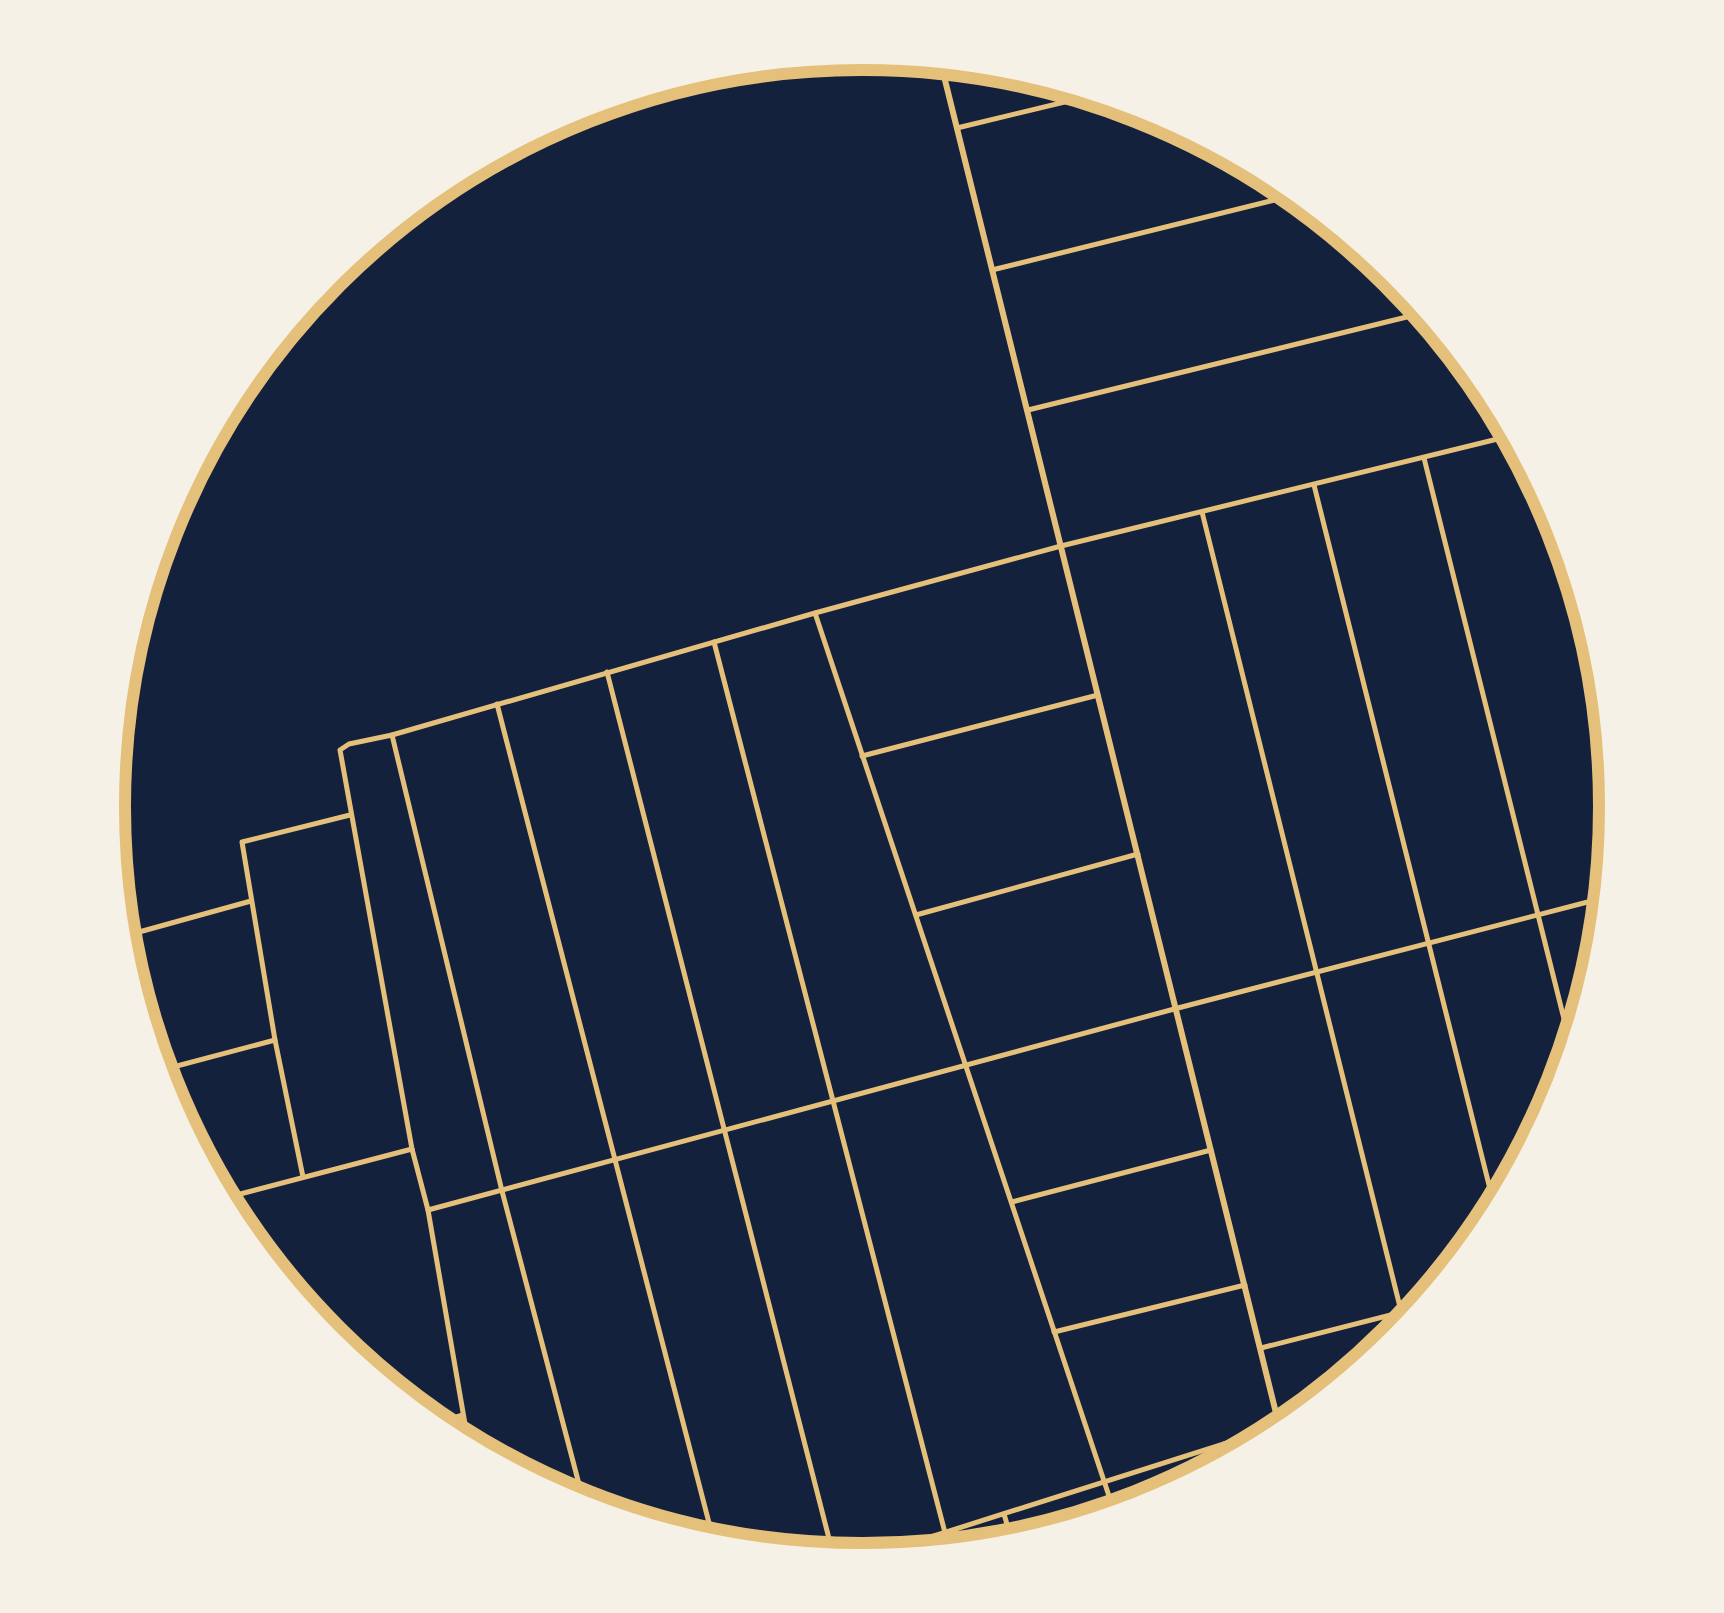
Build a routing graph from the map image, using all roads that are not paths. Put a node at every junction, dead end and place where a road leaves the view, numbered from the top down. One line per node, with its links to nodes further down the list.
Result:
1 (944, 75): 3 (street)
2 (1071, 100): 3 (street)
3 (957, 128): 5 (street)
4 (1278, 199): 5 (street)
5 (992, 270): 7 (street)
6 (1411, 316): 7 (street)
7 (1028, 410): 12 (street)
8 (1500, 439): 9 (street)
9 (1424, 458): 10 (street); 25 (street)
10 (1314, 485): 11 (street); 27 (street)
11 (1202, 512): 12 (street); 28 (street)
12 (1061, 546): 13 (street); 16 (street)
13 (815, 612): 14 (street); 19 (street)
14 (714, 642): 15 (street); 34 (street)
15 (607, 672): 17 (street); 35 (street)
16 (1098, 695): 19 (street); 21 (street)
17 (497, 704): 18 (street); 38 (street)
18 (392, 735): 20 (street); 41 (street)
19 (862, 756): 24 (street)
20 (350, 815): 23 (street); 36 (street)
21 (1138, 854): 24 (street); 29 (street)
22 (1592, 901): 25 (street)
23 (251, 902): 26 (street); 31 (street)
24 (916, 915): 32 (street)
25 (1538, 916): 27 (street); 30 (street)
26 (137, 933)
27 (1428, 944): 28 (street); 40 (street)
28 (1317, 974): 29 (street); 46 (street)
29 (1178, 1008): 32 (street); 37 (street)
30 (1565, 1023)
31 (275, 1040): 33 (street); 39 (street)
32 (966, 1066): 34 (street); 43 (street)
33 (174, 1067)
34 (835, 1101): 35 (street); 63 (street)
35 (723, 1132): 38 (street); 66 (street)
36 (412, 1148): 39 (street); 44 (street)
37 (1211, 1150): 43 (street); 45 (street)
38 (613, 1160): 41 (street); 61 (street)
39 (303, 1177): 42 (street)
40 (1490, 1190)
41 (502, 1191): 44 (street); 58 (street)
42 (236, 1194)
43 (1012, 1202): 48 (street)
44 (428, 1210): 50 (street)
45 (1245, 1285): 48 (street); 49 (street)
46 (1401, 1308)
47 (1396, 1314): 49 (street)
48 (1054, 1332): 57 (street)
49 (1261, 1348): 51 (street)
50 (463, 1415): 52 (street); 53 (street)
51 (1277, 1415)
52 (452, 1418)
53 (465, 1426)
54 (1234, 1441): 55 (street)
55 (1224, 1444): 56 (street); 57 (street)
56 (1225, 1447)
57 (1104, 1482): 59 (street); 60 (street)
58 (580, 1487)
59 (1110, 1500)
60 (1004, 1514): 62 (street); 63 (street)
61 (709, 1527)
62 (1008, 1528)
63 (946, 1533): 64 (street); 65 (street)
64 (947, 1538)
65 (924, 1540)
66 (830, 1542)

